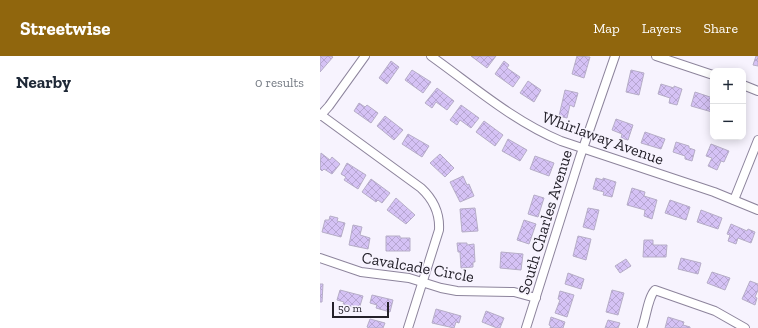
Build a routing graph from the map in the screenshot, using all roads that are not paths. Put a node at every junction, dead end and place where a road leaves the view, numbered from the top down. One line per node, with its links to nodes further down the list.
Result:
1 (365, 56): 8 (street)
2 (431, 56): 10 (street, Whirlaway Avenue)
3 (615, 56): 10 (street, South Charles Avenue)
4 (656, 56): 5 (street)
5 (710, 74)
6 (746, 86): 7 (street)
7 (758, 90)
8 (320, 115): 14 (street)
9 (758, 140): 11 (street)
10 (583, 148): 11 (street, Whirlaway Avenue); 15 (street, South Charles Avenue)
11 (734, 200): 12 (street, Whirlaway Avenue)
12 (758, 210)
13 (320, 258): 14 (street, Cavalcade Circle)
14 (423, 282): 15 (street, Cavalcade Circle); 16 (street)
15 (536, 298): 17 (street, South Charles Avenue)
16 (408, 328)
17 (526, 328)
18 (642, 328): 19 (street)
19 (745, 328)

